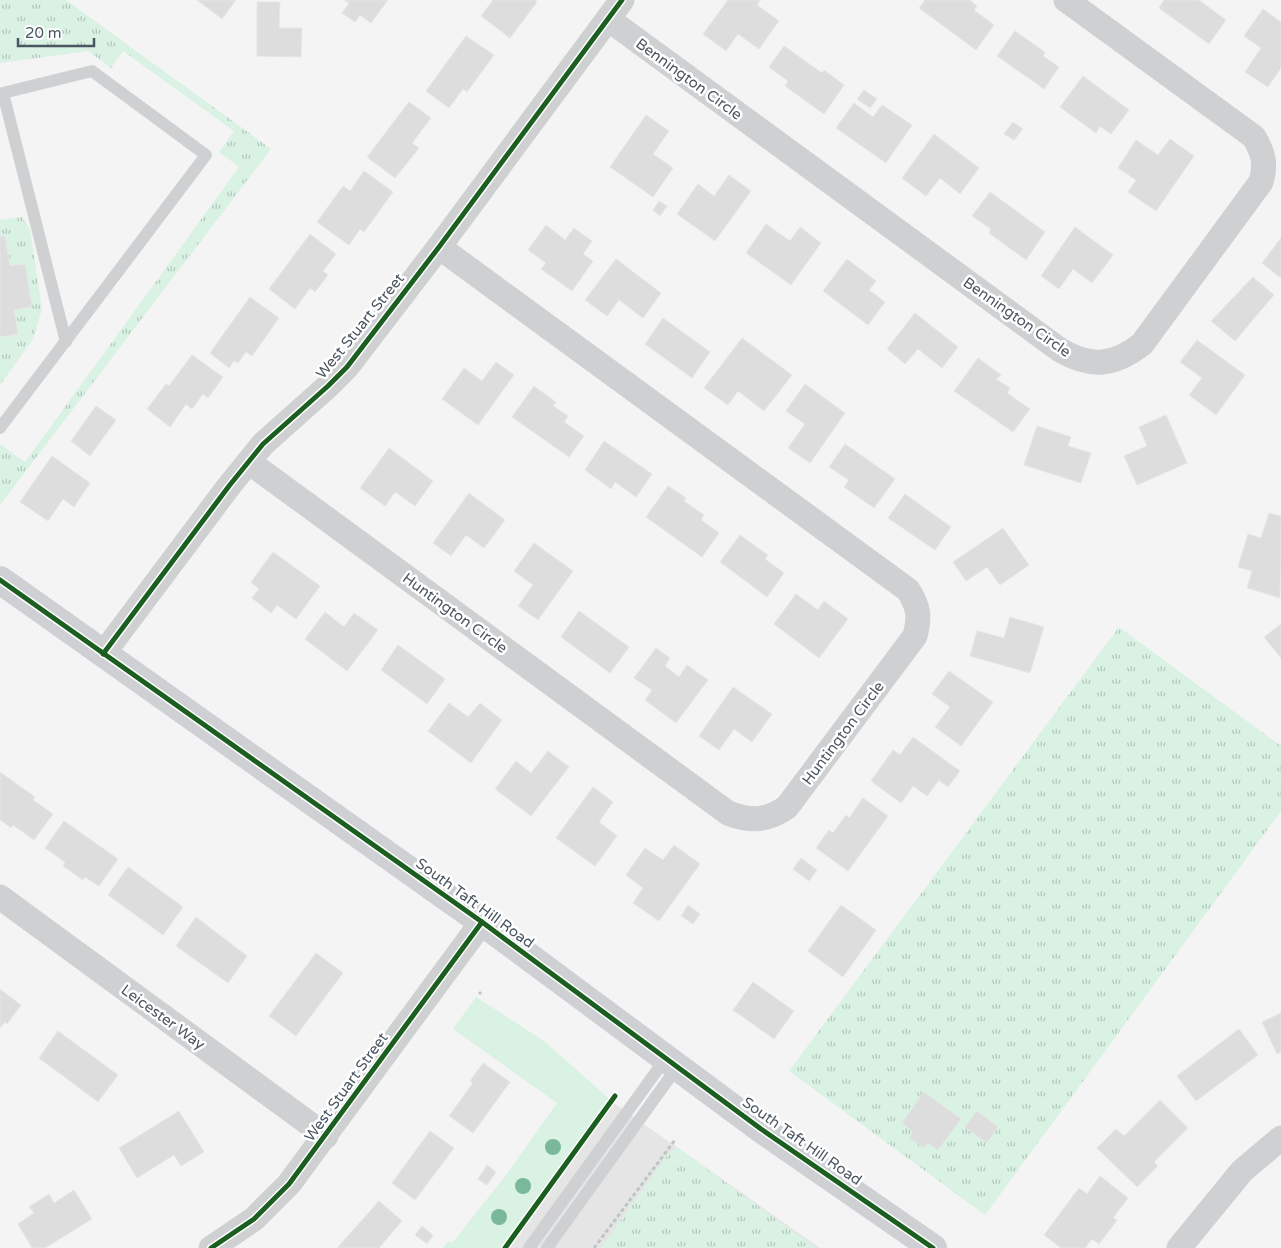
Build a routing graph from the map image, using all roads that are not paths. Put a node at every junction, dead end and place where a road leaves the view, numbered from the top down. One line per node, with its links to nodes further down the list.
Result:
1 (1066, 0): 2 (street, Bennington Circle)
2 (615, 10): 3 (street, West Stuart Street)
3 (439, 247): 6 (street, West Stuart Street); 6 (street, Huntington Circle)
4 (66, 342): 4 (lane); 5 (lane)
5 (0, 428)
6 (249, 462): 8 (street, West Stuart Street)
7 (0, 580): 8 (main road, South Taft Hill Road)
8 (103, 654): 10 (main road, South Taft Hill Road)
9 (0, 897): 12 (street, Leicester Way)
10 (482, 922): 11 (main road, South Taft Hill Road); 12 (street, West Stuart Street)
11 (672, 1062): 15 (lane); 16 (lane); 17 (main road, South Taft Hill Road)
12 (326, 1136): 14 (street, West Stuart Street)
13 (1281, 1138): 18 (street)
14 (211, 1248)
15 (529, 1248)
16 (547, 1248)
17 (933, 1248)
18 (1179, 1248)

